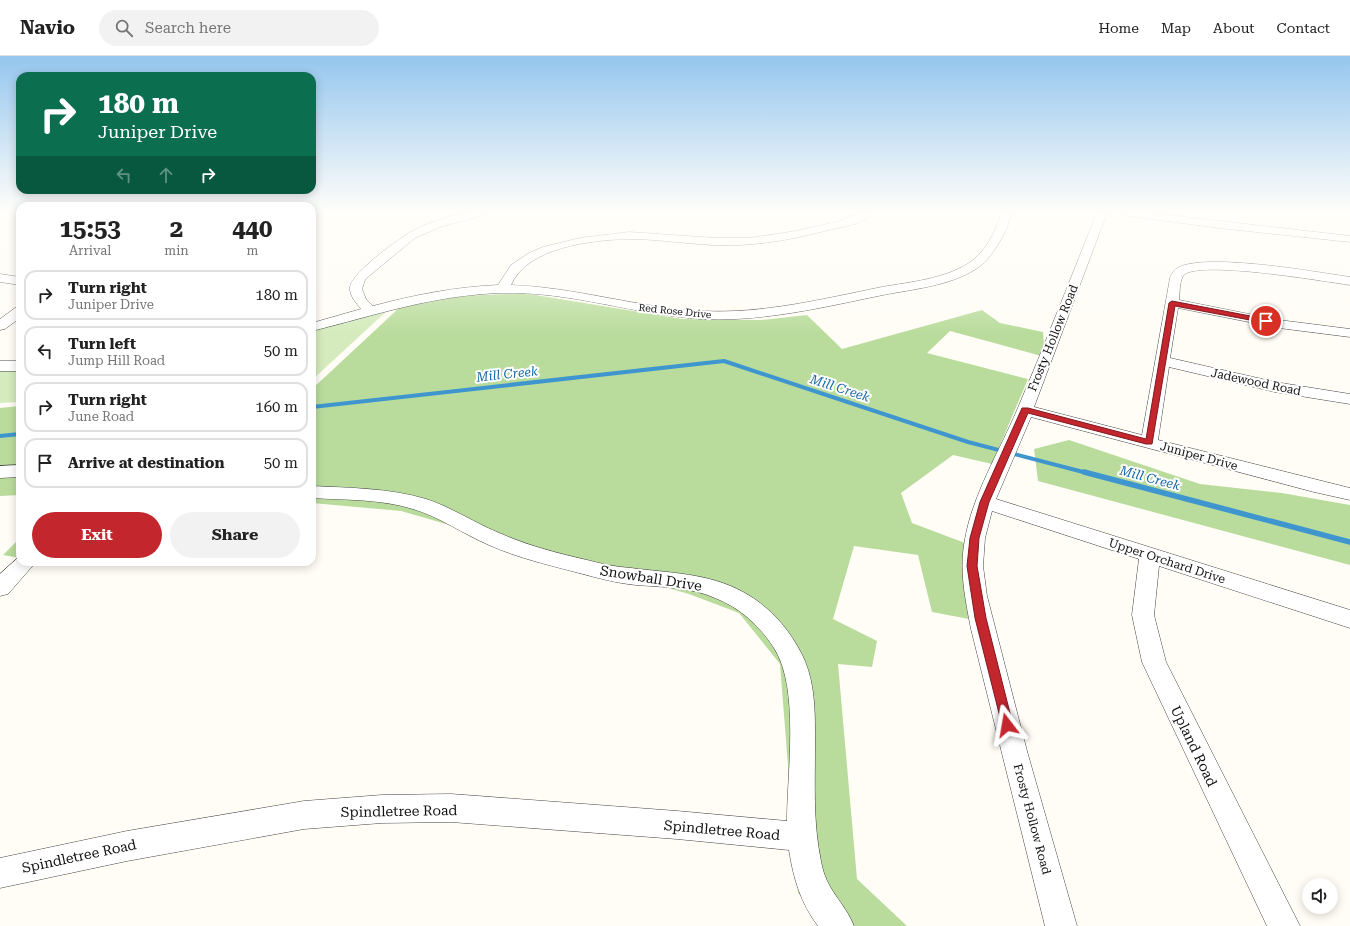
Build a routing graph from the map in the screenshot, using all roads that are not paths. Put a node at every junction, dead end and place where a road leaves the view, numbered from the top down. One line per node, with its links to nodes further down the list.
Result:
1 (388, 254): 10 (street)
2 (540, 254): 8 (street)
3 (984, 254): 8 (street, Red Rose Drive)
4 (1086, 254): 19 (street, Frosty Hollow Road)
5 (0, 278): 6 (street)
6 (16, 280)
7 (1350, 281): 9 (street)
8 (503, 288): 10 (street, Red Rose Drive)
9 (1172, 303): 14 (street); 15 (street)
10 (370, 311): 12 (street, Red Rose Drive)
11 (16, 314): 13 (street)
12 (316, 325)
13 (0, 326)
14 (1350, 333)
15 (1163, 362): 18 (street, Jadewood Road); 20 (street)
16 (0, 366): 17 (street)
17 (16, 366)
18 (1350, 399)
19 (1025, 410): 20 (street, Juniper Drive); 25 (street, Frosty Hollow Road)
20 (1149, 443): 24 (street, Juniper Drive)
21 (0, 472): 22 (street)
22 (16, 472)
23 (316, 492): 30 (street, Snowball Drive)
24 (1350, 494)
25 (985, 502): 26 (street, Upper Orchard Drive); 33 (street, Frosty Hollow Road)
26 (1150, 555): 29 (street, Upper Orchard Drive); 34 (street, Upland Road)
27 (20, 566): 28 (street)
28 (0, 588)
29 (1350, 620)
30 (802, 837): 31 (street, Spindletree Road); 32 (street, Snowball Drive)
31 (0, 873)
32 (838, 926)
33 (1061, 926)
34 (1284, 926)

